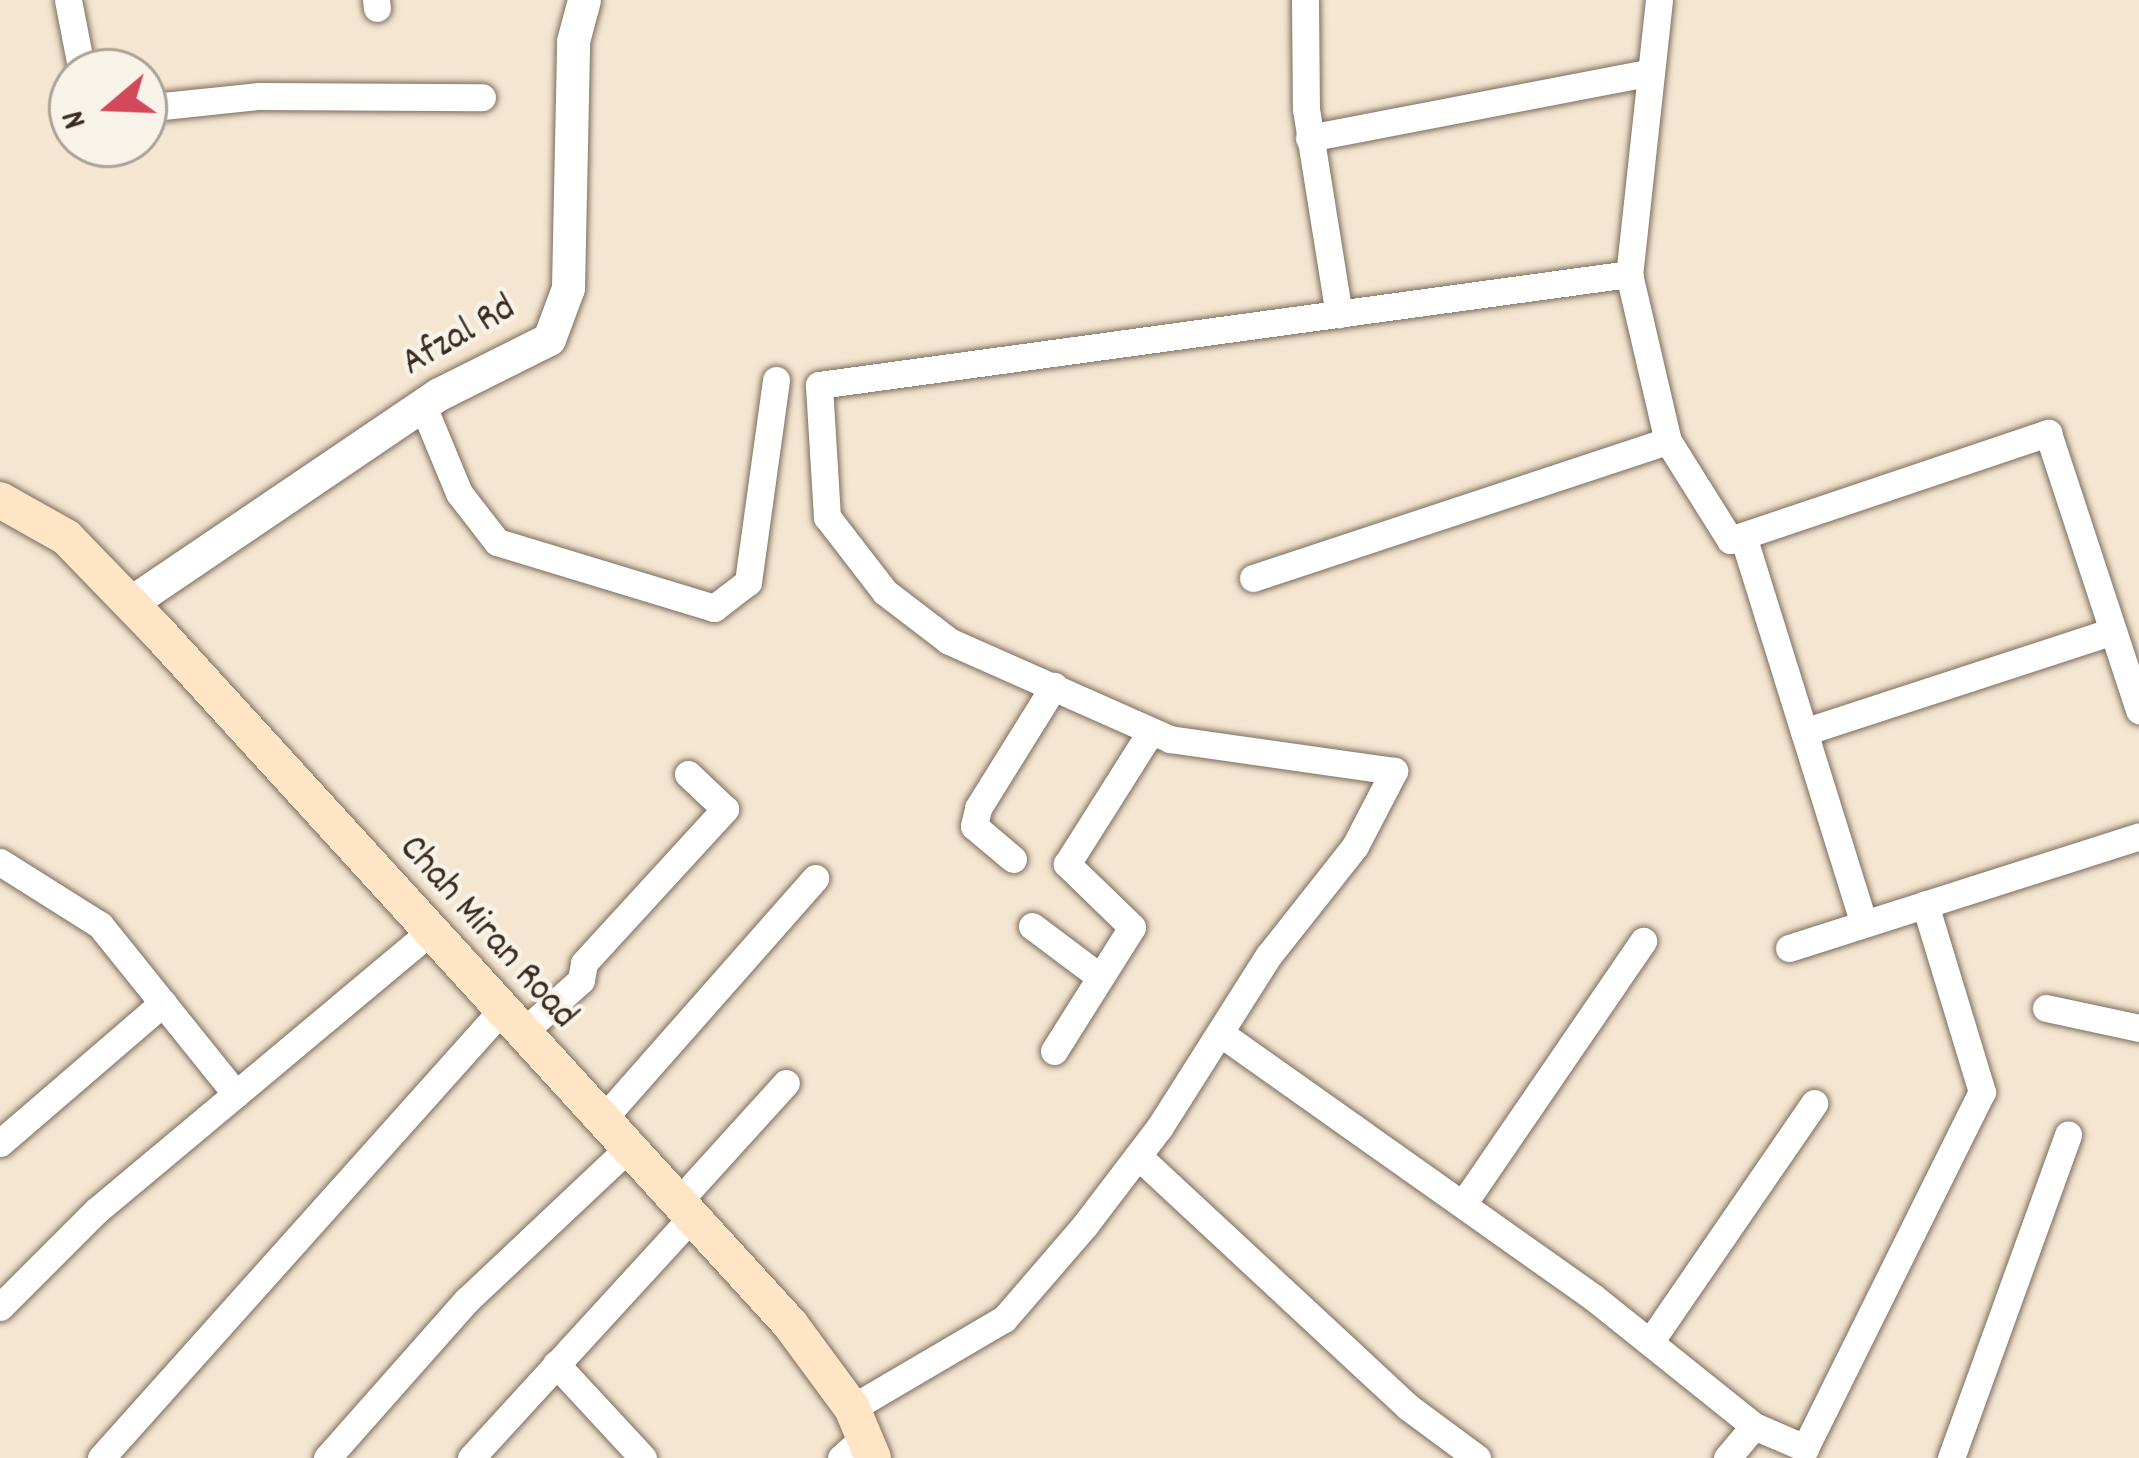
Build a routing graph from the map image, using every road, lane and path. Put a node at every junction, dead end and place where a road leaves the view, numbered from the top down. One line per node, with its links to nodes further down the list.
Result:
1 (68, 0): 5 (street)
2 (584, 0): 13 (street, Afzal Rd)
3 (1305, 0): 9 (street)
4 (1659, 0): 6 (street)
5 (77, 48)
6 (1651, 72): 9 (street); 10 (street)
7 (482, 97): 8 (street)
8 (168, 106)
9 (1309, 138): 11 (street)
10 (1629, 274): 11 (street); 14 (street)
11 (1339, 314): 20 (street)
12 (776, 380): 13 (street)
13 (423, 406): 18 (street, Afzal Rd)
14 (1668, 441): 16 (street); 17 (street)
15 (0, 501): 18 (main road, Chah Miran Road)
16 (1743, 536): 19 (street); 23 (street)
17 (1253, 578)
18 (130, 603): 32 (main road, Chah Miran Road)
19 (2113, 631): 21 (street); 23 (street)
20 (1054, 686): 22 (street); 26 (street)
21 (2139, 710)
22 (1151, 731): 35 (street); 40 (street)
23 (1804, 732): 30 (street)
24 (688, 774): 38 (street)
25 (2139, 836): 29 (street)
26 (1013, 859)
27 (0, 862): 36 (street)
28 (815, 878): 45 (street)
29 (1925, 904): 30 (street); 55 (street)
30 (1864, 924): 34 (street)
31 (1032, 926): 35 (street)
32 (427, 934): 38 (main road, Chah Miran Road); 43 (street)
33 (1643, 941): 50 (street)
34 (1789, 948)
35 (1100, 977): 41 (street)
36 (163, 1003): 43 (street); 47 (street)
37 (2047, 1008): 39 (street)
38 (510, 1023): 45 (main road, Chah Miran Road); 57 (street)
39 (2139, 1028)
40 (1220, 1033): 49 (street); 50 (street)
41 (1054, 1051)
42 (786, 1083): 51 (street)
43 (236, 1094): 52 (street)
44 (1814, 1103): 53 (street)
45 (601, 1121): 48 (main road, Chah Miran Road)
46 (2068, 1135): 63 (street)
47 (0, 1142)
48 (627, 1149): 51 (main road, Chah Miran Road); 58 (street)
49 (1138, 1156): 56 (street); 61 (street)
50 (1463, 1204): 53 (street)
51 (684, 1210): 54 (street); 56 (main road, Chah Miran Road)
52 (0, 1307)
53 (1650, 1342): 55 (street)
54 (556, 1364): 59 (street); 60 (street)
55 (1754, 1426): 62 (street)
56 (857, 1440)
57 (101, 1458)
58 (327, 1458)
59 (471, 1458)
60 (643, 1458)
61 (1477, 1458)
62 (1727, 1458)
63 (1951, 1458)

